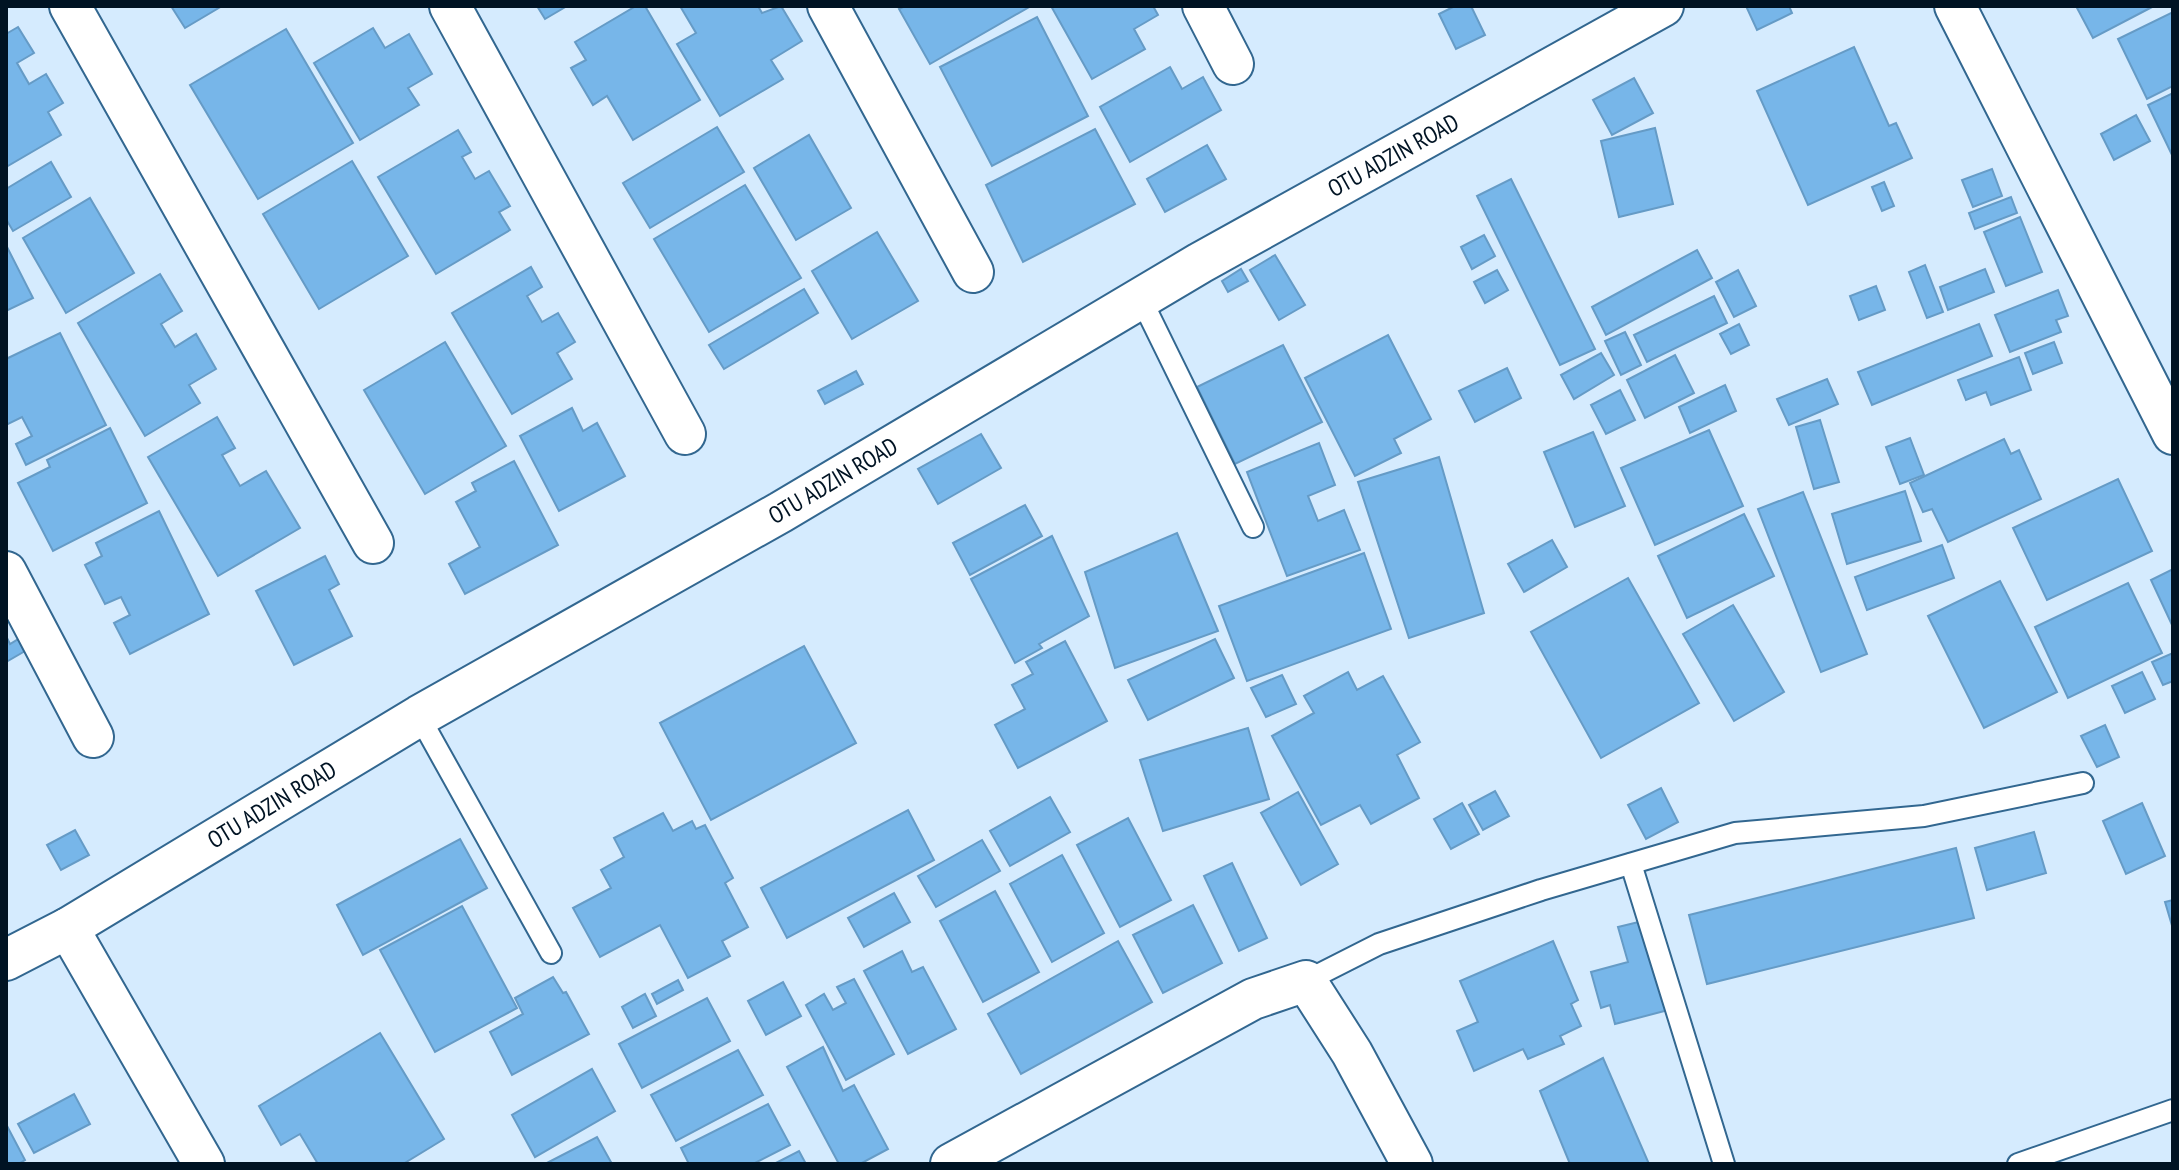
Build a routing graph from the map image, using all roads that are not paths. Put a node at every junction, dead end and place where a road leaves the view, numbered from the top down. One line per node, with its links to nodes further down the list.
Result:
1 (70, 6): 13 (street)
2 (450, 6): 10 (street)
3 (828, 6): 8 (street)
4 (1203, 6): 7 (street)
5 (1663, 6): 9 (street, OTU ADZIN ROAD)
6 (1955, 6): 11 (street)
7 (1233, 64)
8 (973, 272)
9 (1141, 299): 12 (lane); 15 (street, OTU ADZIN ROAD)
10 (685, 434)
11 (2173, 434)
12 (1253, 527)
13 (373, 543)
14 (6, 572): 16 (street)
15 (419, 716): 19 (street, OTU ADZIN ROAD); 20 (lane)
16 (93, 737)
17 (2083, 783): 18 (lane)
18 (1631, 864): 22 (lane); 27 (lane)
19 (68, 928): 21 (street, OTU ADZIN ROAD); 24 (street)
20 (551, 953)
21 (6, 960)
22 (1306, 981): 25 (street); 26 (street)
23 (2173, 1110): 28 (lane)
24 (204, 1164)
25 (951, 1164)
26 (1412, 1164)
27 (1724, 1164)
28 (2018, 1164)

